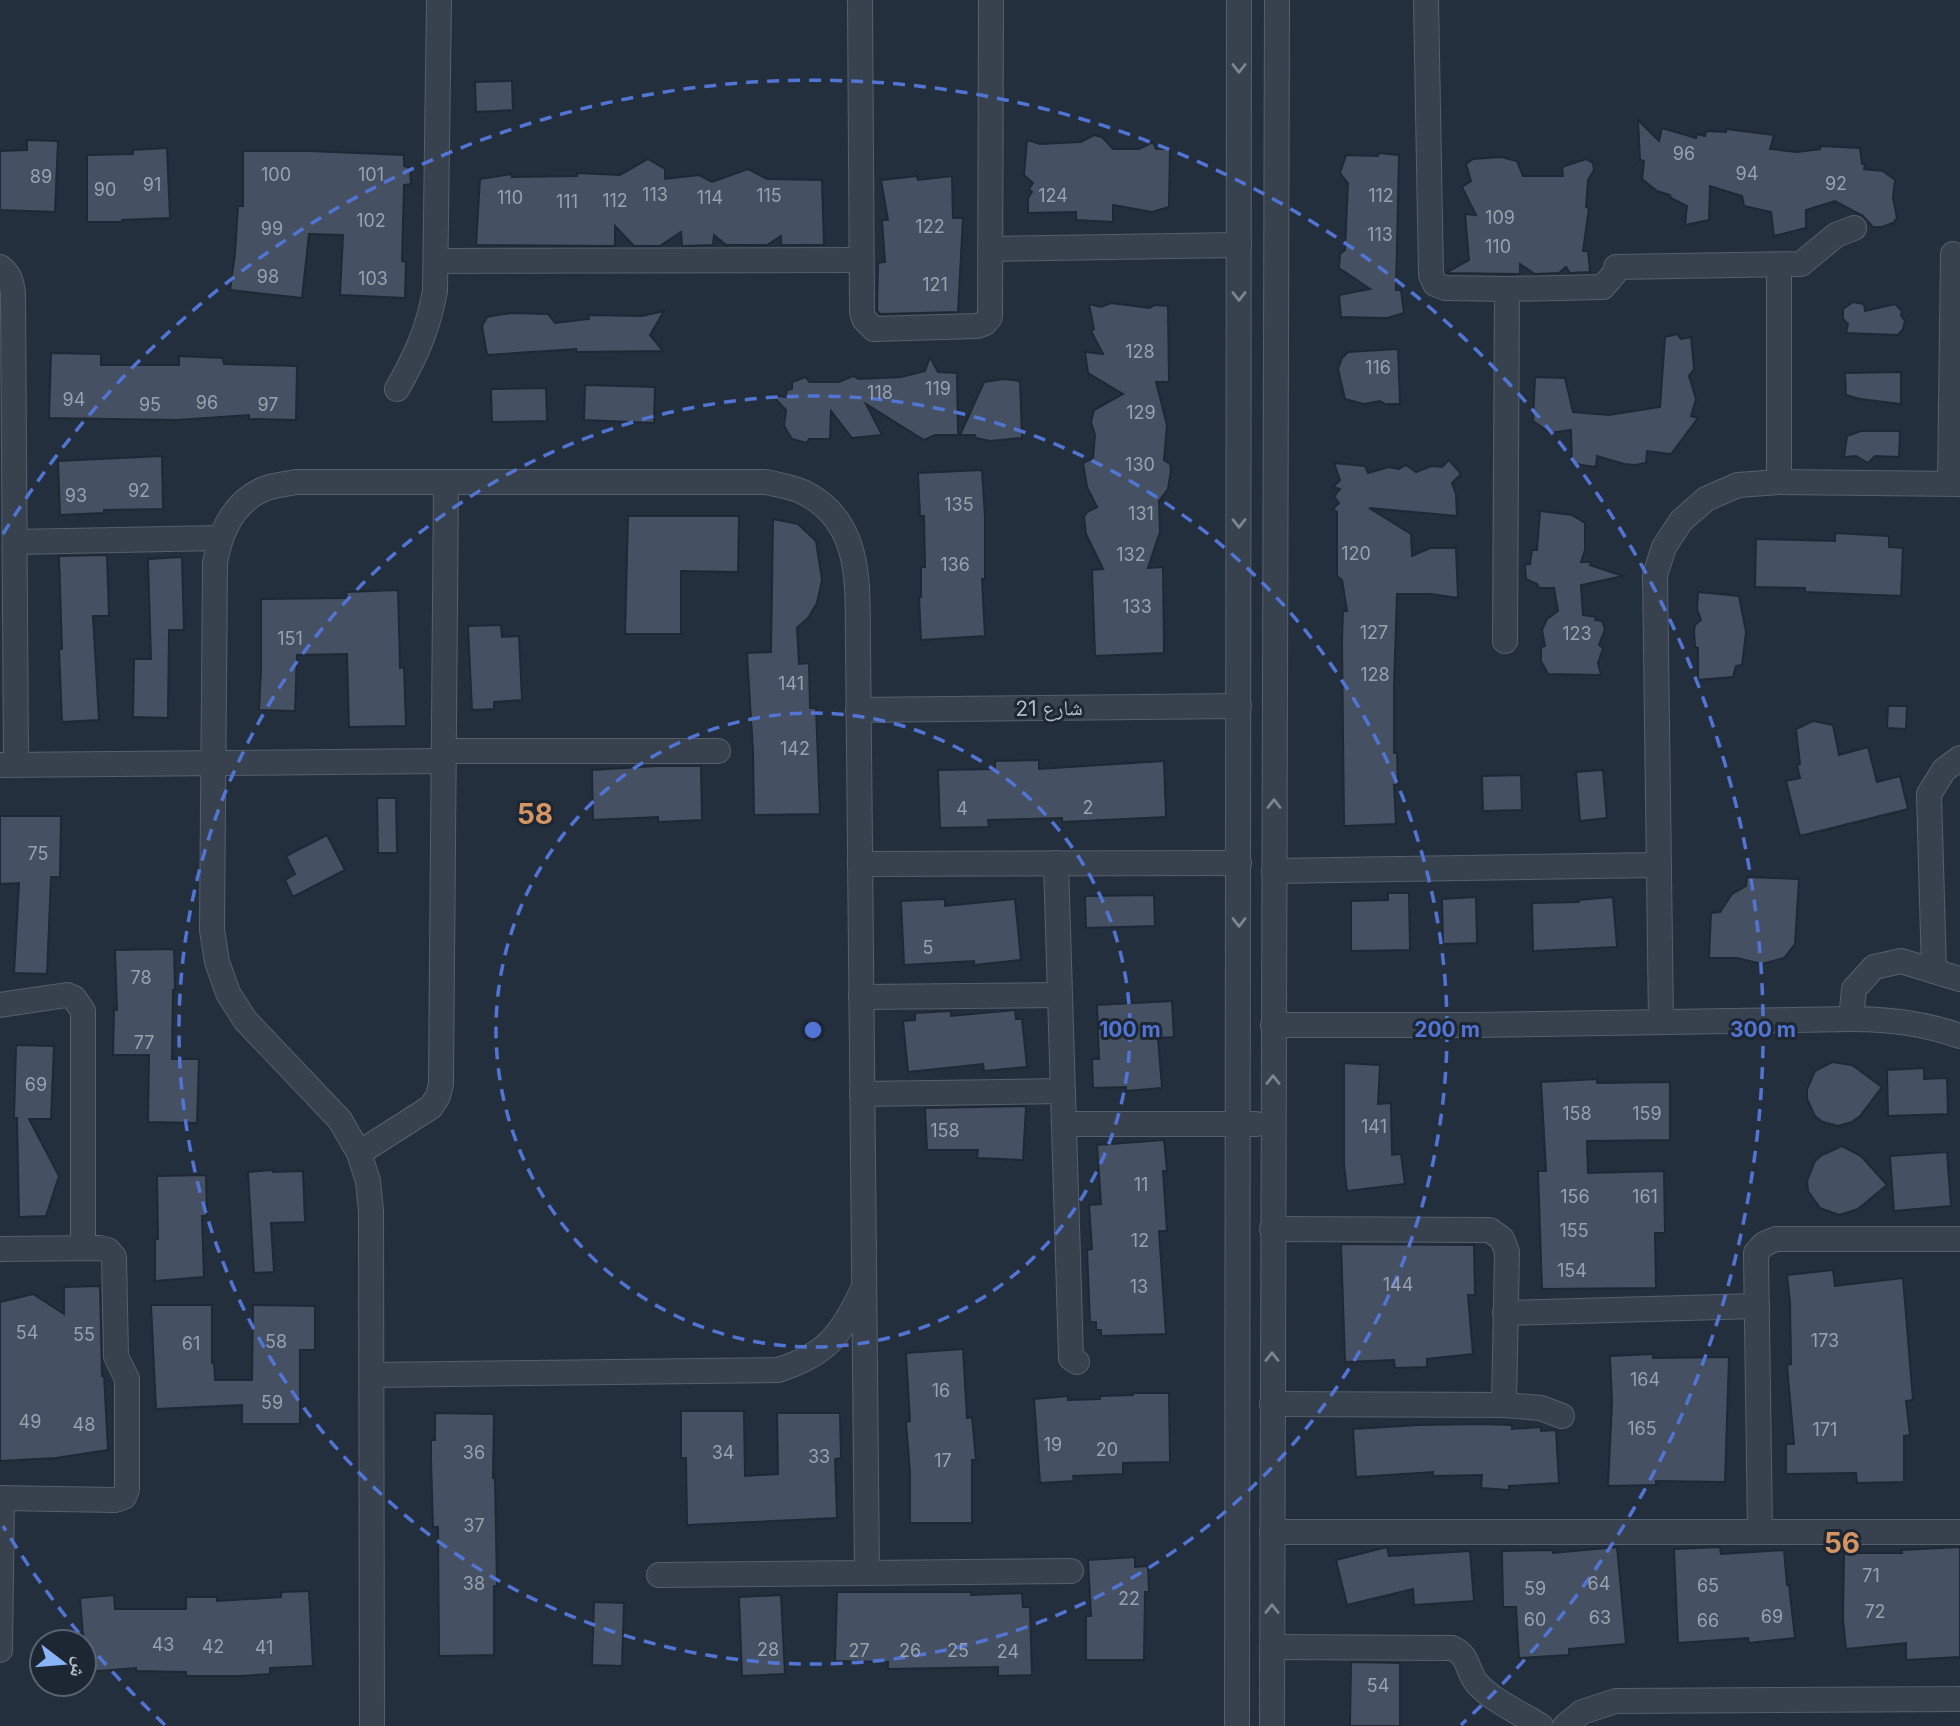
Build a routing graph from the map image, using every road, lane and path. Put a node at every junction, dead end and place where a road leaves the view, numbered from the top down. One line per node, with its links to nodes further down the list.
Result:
1 (439, 0): 12 (street)
2 (860, 0): 11 (street)
3 (991, 0): 9 (street)
4 (1239, 0): 8 (street, one-way to 8)
5 (1277, 0): 30 (street, one-way to 5)
6 (1426, 0): 15 (street)
7 (1854, 228): 13 (street)
8 (1239, 245): 9 (street); 23 (street, one-way to 23)
9 (992, 249): 11 (street)
10 (1953, 254): 19 (street)
11 (861, 260): 12 (street)
12 (437, 261): 16 (street)
13 (1779, 265): 15 (street); 18 (street)
14 (0, 267): 21 (street)
15 (1507, 289): 22 (street)
16 (397, 389)
17 (446, 482): 20 (street); 24 (street); 26 (street)
18 (1779, 482): 19 (street); 34 (street)
19 (1955, 484)
20 (219, 538): 21 (street); 28 (street)
21 (15, 542): 29 (street)
22 (1505, 641)
23 (1239, 706): 24 (street, شارع 21); 31 (street)
24 (858, 710): 32 (street)
25 (718, 751): 26 (street)
26 (444, 756): 28 (street); 50 (street)
27 (1960, 758): 36 (street)
28 (214, 763): 29 (street); 50 (street)
29 (8, 764)
30 (1274, 837): 31 (street); 35 (street)
31 (1239, 860): 33 (street); 35 (street); 48 (street, one-way to 48)
32 (860, 863): 33 (street); 39 (street)
33 (1056, 863): 38 (street)
34 (1659, 865): 35 (street); 42 (street)
35 (1274, 875): 43 (street)
36 (1934, 971): 37 (street); 41 (street)
37 (1960, 979)
38 (1060, 995): 39 (street); 45 (street)
39 (861, 997): 46 (street)
40 (0, 1004): 53 (street)
41 (1851, 1018): 42 (street); 44 (street)
42 (1661, 1022): 43 (street)
43 (1273, 1025): 49 (street, one-way to 43)
44 (1960, 1035)
45 (1063, 1091): 46 (street); 47 (street)
46 (862, 1094): 55 (street)
47 (1064, 1124): 48 (street); 58 (street)
48 (1239, 1124): 49 (street); 74 (street)
49 (1273, 1124): 51 (street)
50 (359, 1153): 59 (street)
51 (1272, 1229): 57 (street); 60 (street, one-way to 51)
52 (1960, 1238): 56 (street)
53 (83, 1248): 54 (street); 63 (street)
54 (0, 1249)
55 (864, 1287): 59 (street); 68 (street)
56 (1757, 1306): 57 (street); 65 (street)
57 (1506, 1313): 61 (street)
58 (1077, 1362)
59 (372, 1375): 73 (street)
60 (1272, 1404): 61 (street); 64 (street)
61 (1504, 1405): 62 (street)
62 (1562, 1416)
63 (1, 1498): 71 (street)
64 (1272, 1532): 65 (street); 70 (street, one-way to 64)
65 (1760, 1532): 66 (street)
66 (1960, 1532)
67 (1071, 1571): 68 (street)
68 (867, 1573): 69 (street)
69 (659, 1575)
70 (1272, 1647): 75 (street); 76 (street)
71 (0, 1650)
72 (1960, 1699): 77 (street)
73 (372, 1726)
74 (1237, 1726)
75 (1272, 1726)
76 (1541, 1726)
77 (1564, 1726)

